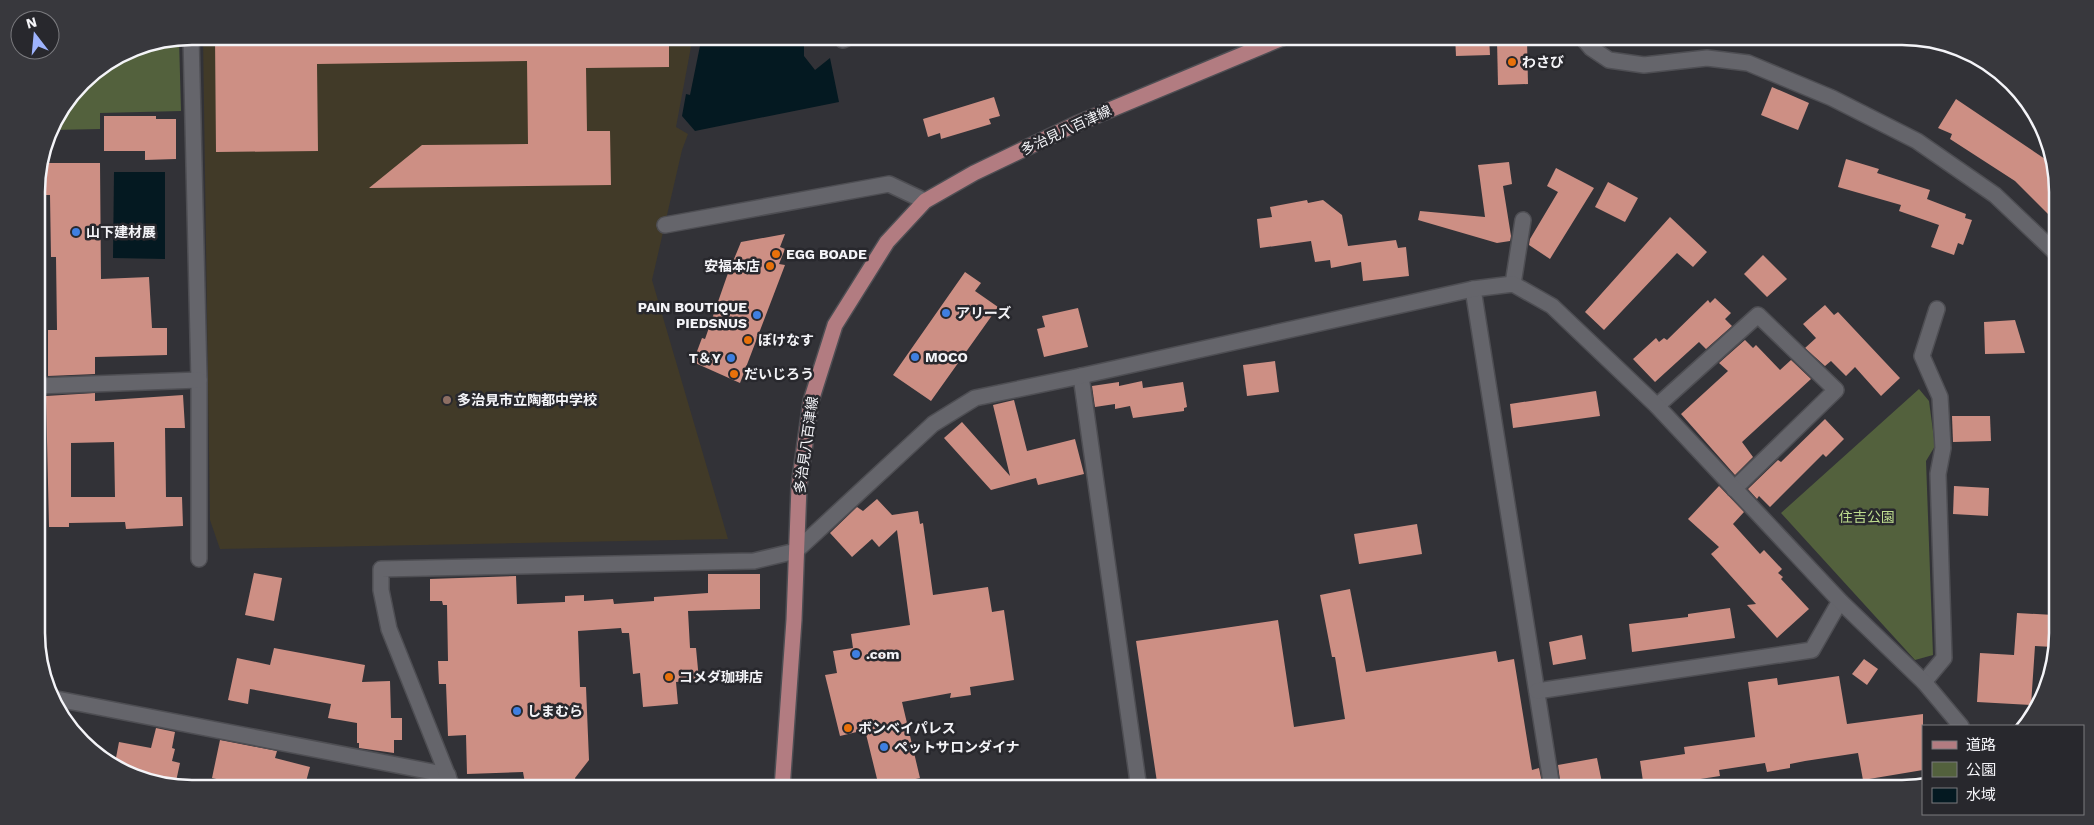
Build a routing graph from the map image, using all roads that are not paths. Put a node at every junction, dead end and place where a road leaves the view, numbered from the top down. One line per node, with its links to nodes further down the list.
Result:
1 (191, 45): 12 (street)
2 (1265, 45): 4 (main road, 多治見八百津線)
3 (1590, 45): 7 (street)
4 (926, 201): 6 (street); 16 (main road, 多治見八百津線)
5 (1523, 220): 8 (street)
6 (665, 225)
7 (2049, 246)
8 (1513, 284): 9 (street); 14 (street)
9 (1473, 289): 11 (street); 20 (street)
10 (1937, 308): 19 (street)
11 (1081, 376): 16 (street); 26 (street)
12 (199, 380): 13 (street); 17 (street)
13 (45, 386)
14 (1657, 406): 15 (street); 15 (street)
15 (1734, 488): 18 (street)
16 (796, 551): 24 (street); 25 (main road, 多治見八百津線)
17 (199, 559)
18 (1840, 601): 19 (street); 20 (street)
19 (1924, 682): 22 (street)
20 (1537, 692): 27 (street)
21 (61, 700): 23 (street)
22 (1959, 725)
23 (441, 780)
24 (449, 780)
25 (783, 780)
26 (1138, 780)
27 (1551, 780)

